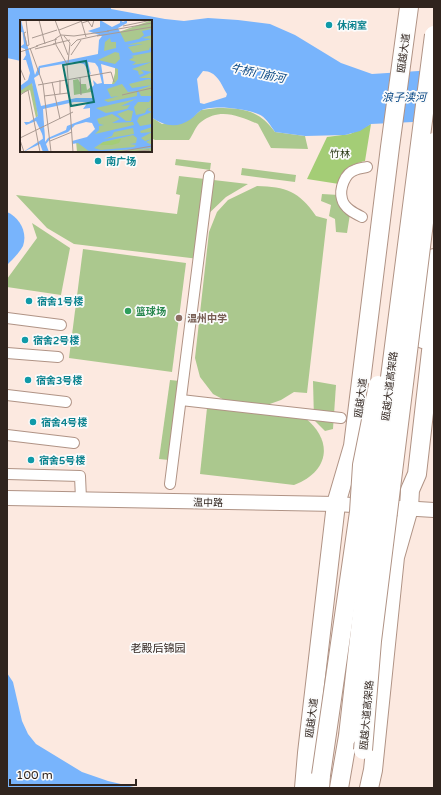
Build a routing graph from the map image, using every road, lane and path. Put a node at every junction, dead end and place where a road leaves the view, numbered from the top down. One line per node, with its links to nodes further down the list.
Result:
1 (410, 7): 25 (highway, 瓯越大道)
2 (434, 35): 8 (highway, 瓯越大道高架路, bridge)
3 (434, 142): 31 (highway, 瓯越大道高架路, bridge)
4 (367, 167): 6 (street)
5 (209, 176): 15 (street)
6 (362, 217)
7 (434, 258): 22 (highway)
8 (402, 283): 29 (highway, bridge); 30 (highway, 瓯越大道高架路, bridge)
9 (7, 318): 10 (street)
10 (61, 325)
11 (434, 325): 22 (highway)
12 (7, 353): 13 (street)
13 (58, 357)
14 (7, 395): 16 (street)
15 (181, 400): 17 (street); 21 (street)
16 (66, 402)
17 (341, 418)
18 (7, 435): 19 (street)
19 (74, 443)
20 (7, 474): 24 (street)
21 (170, 484)
22 (410, 490): 26 (highway)
23 (7, 498): 24 (street, 温中路)
24 (81, 499): 25 (street, 温中路)
25 (336, 504): 26 (street, 温中路); 28 (highway, 瓯越大道)
26 (409, 508): 27 (street, 温中路); 32 (highway)
27 (434, 510)
28 (304, 788)
29 (320, 788)
30 (339, 788)
31 (361, 788)
32 (369, 788)

